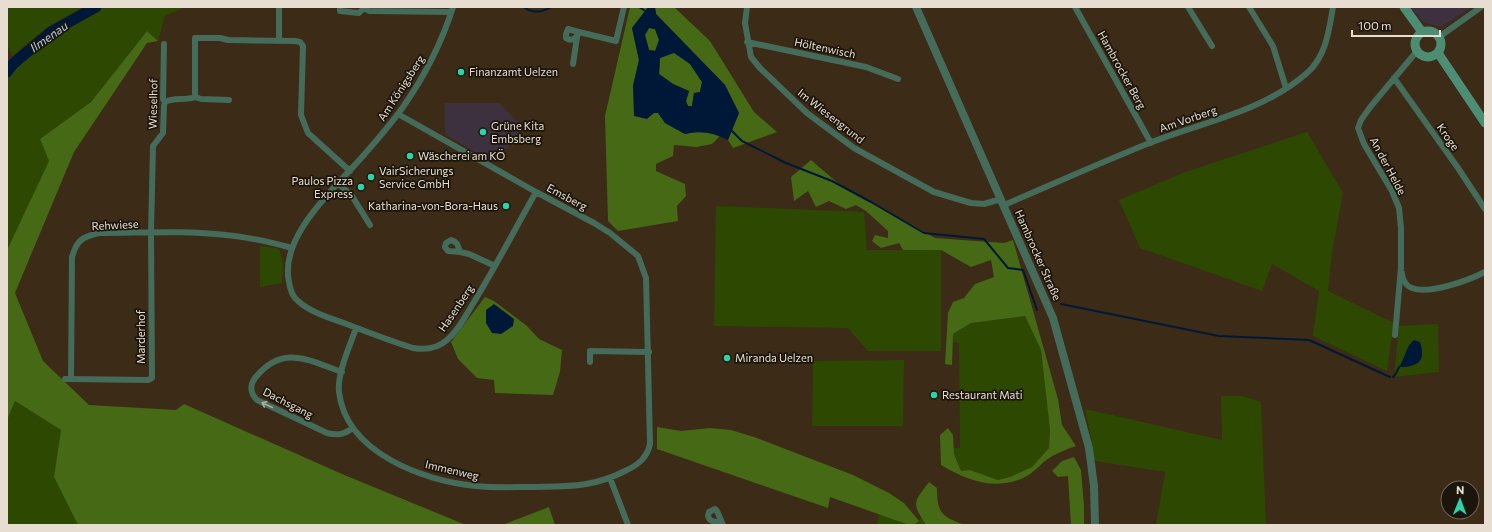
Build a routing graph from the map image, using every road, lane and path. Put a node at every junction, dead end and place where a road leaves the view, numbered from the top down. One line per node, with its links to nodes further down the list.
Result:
1 (279, 7): 17 (street)
2 (340, 7): 12 (street, Am Königsberg)
3 (624, 7): 23 (street)
4 (747, 7): 18 (street, Im Wiesengrund)
5 (916, 7): 36 (street, Hambrocker Straße)
6 (1074, 7): 32 (street, Hambrocker Berg)
7 (1188, 7): 20 (street)
8 (1249, 7): 26 (street)
9 (1333, 7): 26 (street, Am Vorberg)
10 (1404, 7): 15 (main road)
11 (1481, 7): 14 (street); 16 (street)
12 (363, 8): 13 (street, Am Königsberg)
13 (452, 10): 30 (street, Am Königsberg)
14 (1485, 10)
15 (1422, 32): 16 (main road); 21 (main road)
16 (1439, 36): 22 (main road)
17 (279, 40): 27 (street); 33 (street)
18 (747, 42): 25 (street, Höltenwisch); 36 (street, Im Wiesengrund)
19 (164, 44): 29 (street, Wieselhof)
20 (1212, 46)
21 (1417, 51): 22 (main road); 24 (street, An der Helde)
22 (1438, 53): 31 (main road)
23 (573, 64)
24 (1394, 78): 37 (street, Kroge); 43 (street, An der Helde)
25 (898, 79)
26 (1286, 88): 32 (street, Am Vorberg)
27 (195, 97): 28 (street); 29 (street)
28 (229, 100)
29 (165, 102): 39 (street, Wieselhof)
30 (398, 114): 33 (street, Am Königsberg); 35 (street, Emsberg)
31 (1485, 123)
32 (1151, 143): 36 (street, Am Vorberg)
33 (350, 171): 34 (street, Am Königsberg)
34 (339, 184): 38 (street); 40 (street, Am Königsberg)
35 (536, 192): 42 (street, Hasenberg); 47 (street, Emsberg)
36 (1003, 202): 55 (street, Hambrocker Straße)
37 (1485, 209)
38 (370, 224)
39 (151, 233): 40 (street, Rehwiese); 50 (street, Rehwiese); 50 (street, Marderhof)
40 (292, 248): 45 (street, Am Königsberg)
41 (460, 252): 42 (street)
42 (495, 266): 45 (street, Hasenberg)
43 (1401, 267): 44 (street); 46 (street, An der Helde)
44 (1485, 272)
45 (356, 328): 49 (street, Immenweg)
46 (1395, 335)
47 (649, 352): 48 (street); 52 (street, Emsberg)
48 (590, 362)
49 (342, 372): 51 (street, Immenweg); 51 (street, Dachsgang, one-way to 49)
50 (68, 379)
51 (353, 428): 53 (street, Immenweg)
52 (650, 444): 53 (street, Immenweg)
53 (610, 478): 54 (street)
54 (628, 525)
55 (1095, 525)

